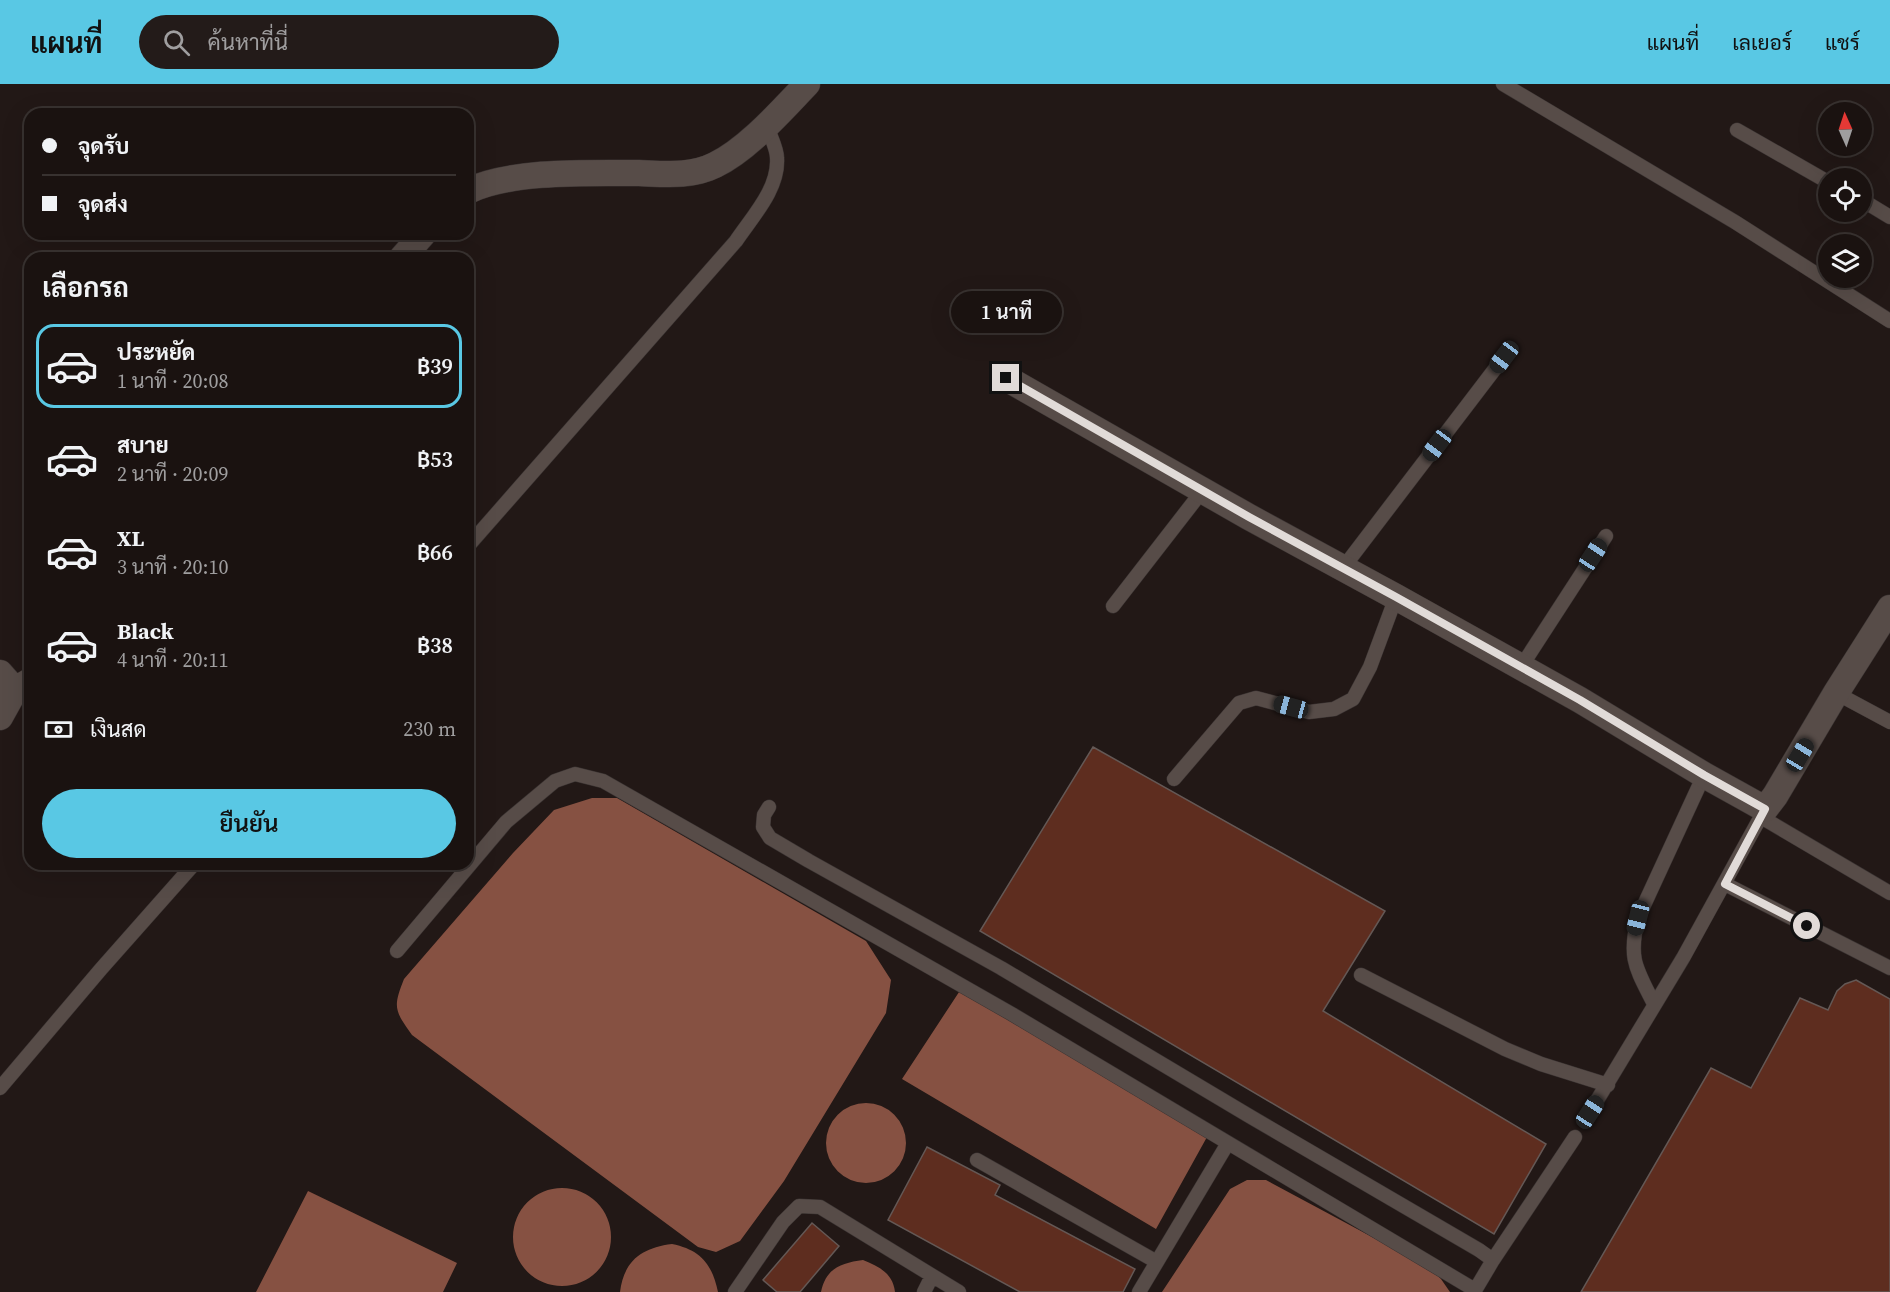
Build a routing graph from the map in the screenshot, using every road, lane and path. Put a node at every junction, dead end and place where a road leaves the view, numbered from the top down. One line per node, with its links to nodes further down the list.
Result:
1 (807, 84): 3 (street)
2 (1503, 84): 11 (lane)
3 (767, 126): 6 (street); 16 (lane)
4 (1737, 130): 5 (lane)
5 (1818, 176)
6 (474, 188)
7 (1872, 207): 8 (lane)
8 (1890, 217)
9 (418, 240): 10 (street)
10 (407, 252)
11 (1890, 321)
12 (1504, 357): 17 (lane)
13 (1006, 378): 14 (street)
14 (1203, 490): 17 (street); 19 (lane)
15 (1606, 536): 21 (lane)
16 (474, 539)
17 (1343, 568): 18 (street)
18 (1396, 597): 21 (street); 27 (lane)
19 (1113, 606)
20 (1890, 608): 23 (street)
21 (1521, 667): 26 (street)
22 (15, 681): 24 (street)
23 (1836, 693): 25 (lane); 29 (street)
24 (0, 717)
25 (1890, 722)
26 (1704, 775): 29 (street); 38 (lane)
27 (1174, 779)
28 (769, 807): 45 (lane)
29 (1763, 813): 33 (lane); 34 (lane)
30 (474, 860): 43 (lane)
31 (189, 870): 40 (lane)
32 (465, 870): 35 (lane)
33 (1725, 884): 36 (lane); 38 (lane)
34 (1890, 893)
35 (397, 951)
36 (1890, 968)
37 (1361, 975): 39 (lane)
38 (1654, 1004): 39 (lane)
39 (1608, 1085): 41 (lane)
40 (0, 1088)
41 (1590, 1112)
42 (1575, 1137): 45 (lane)
43 (1228, 1143): 46 (lane); 48 (lane)
44 (977, 1160): 46 (lane)
45 (1493, 1260): 48 (lane)
46 (1157, 1262): 52 (lane)
47 (933, 1276): 49 (lane); 50 (lane); 51 (lane)
48 (1474, 1291)
49 (735, 1292)
50 (924, 1292)
51 (959, 1292)
52 (1139, 1292)

